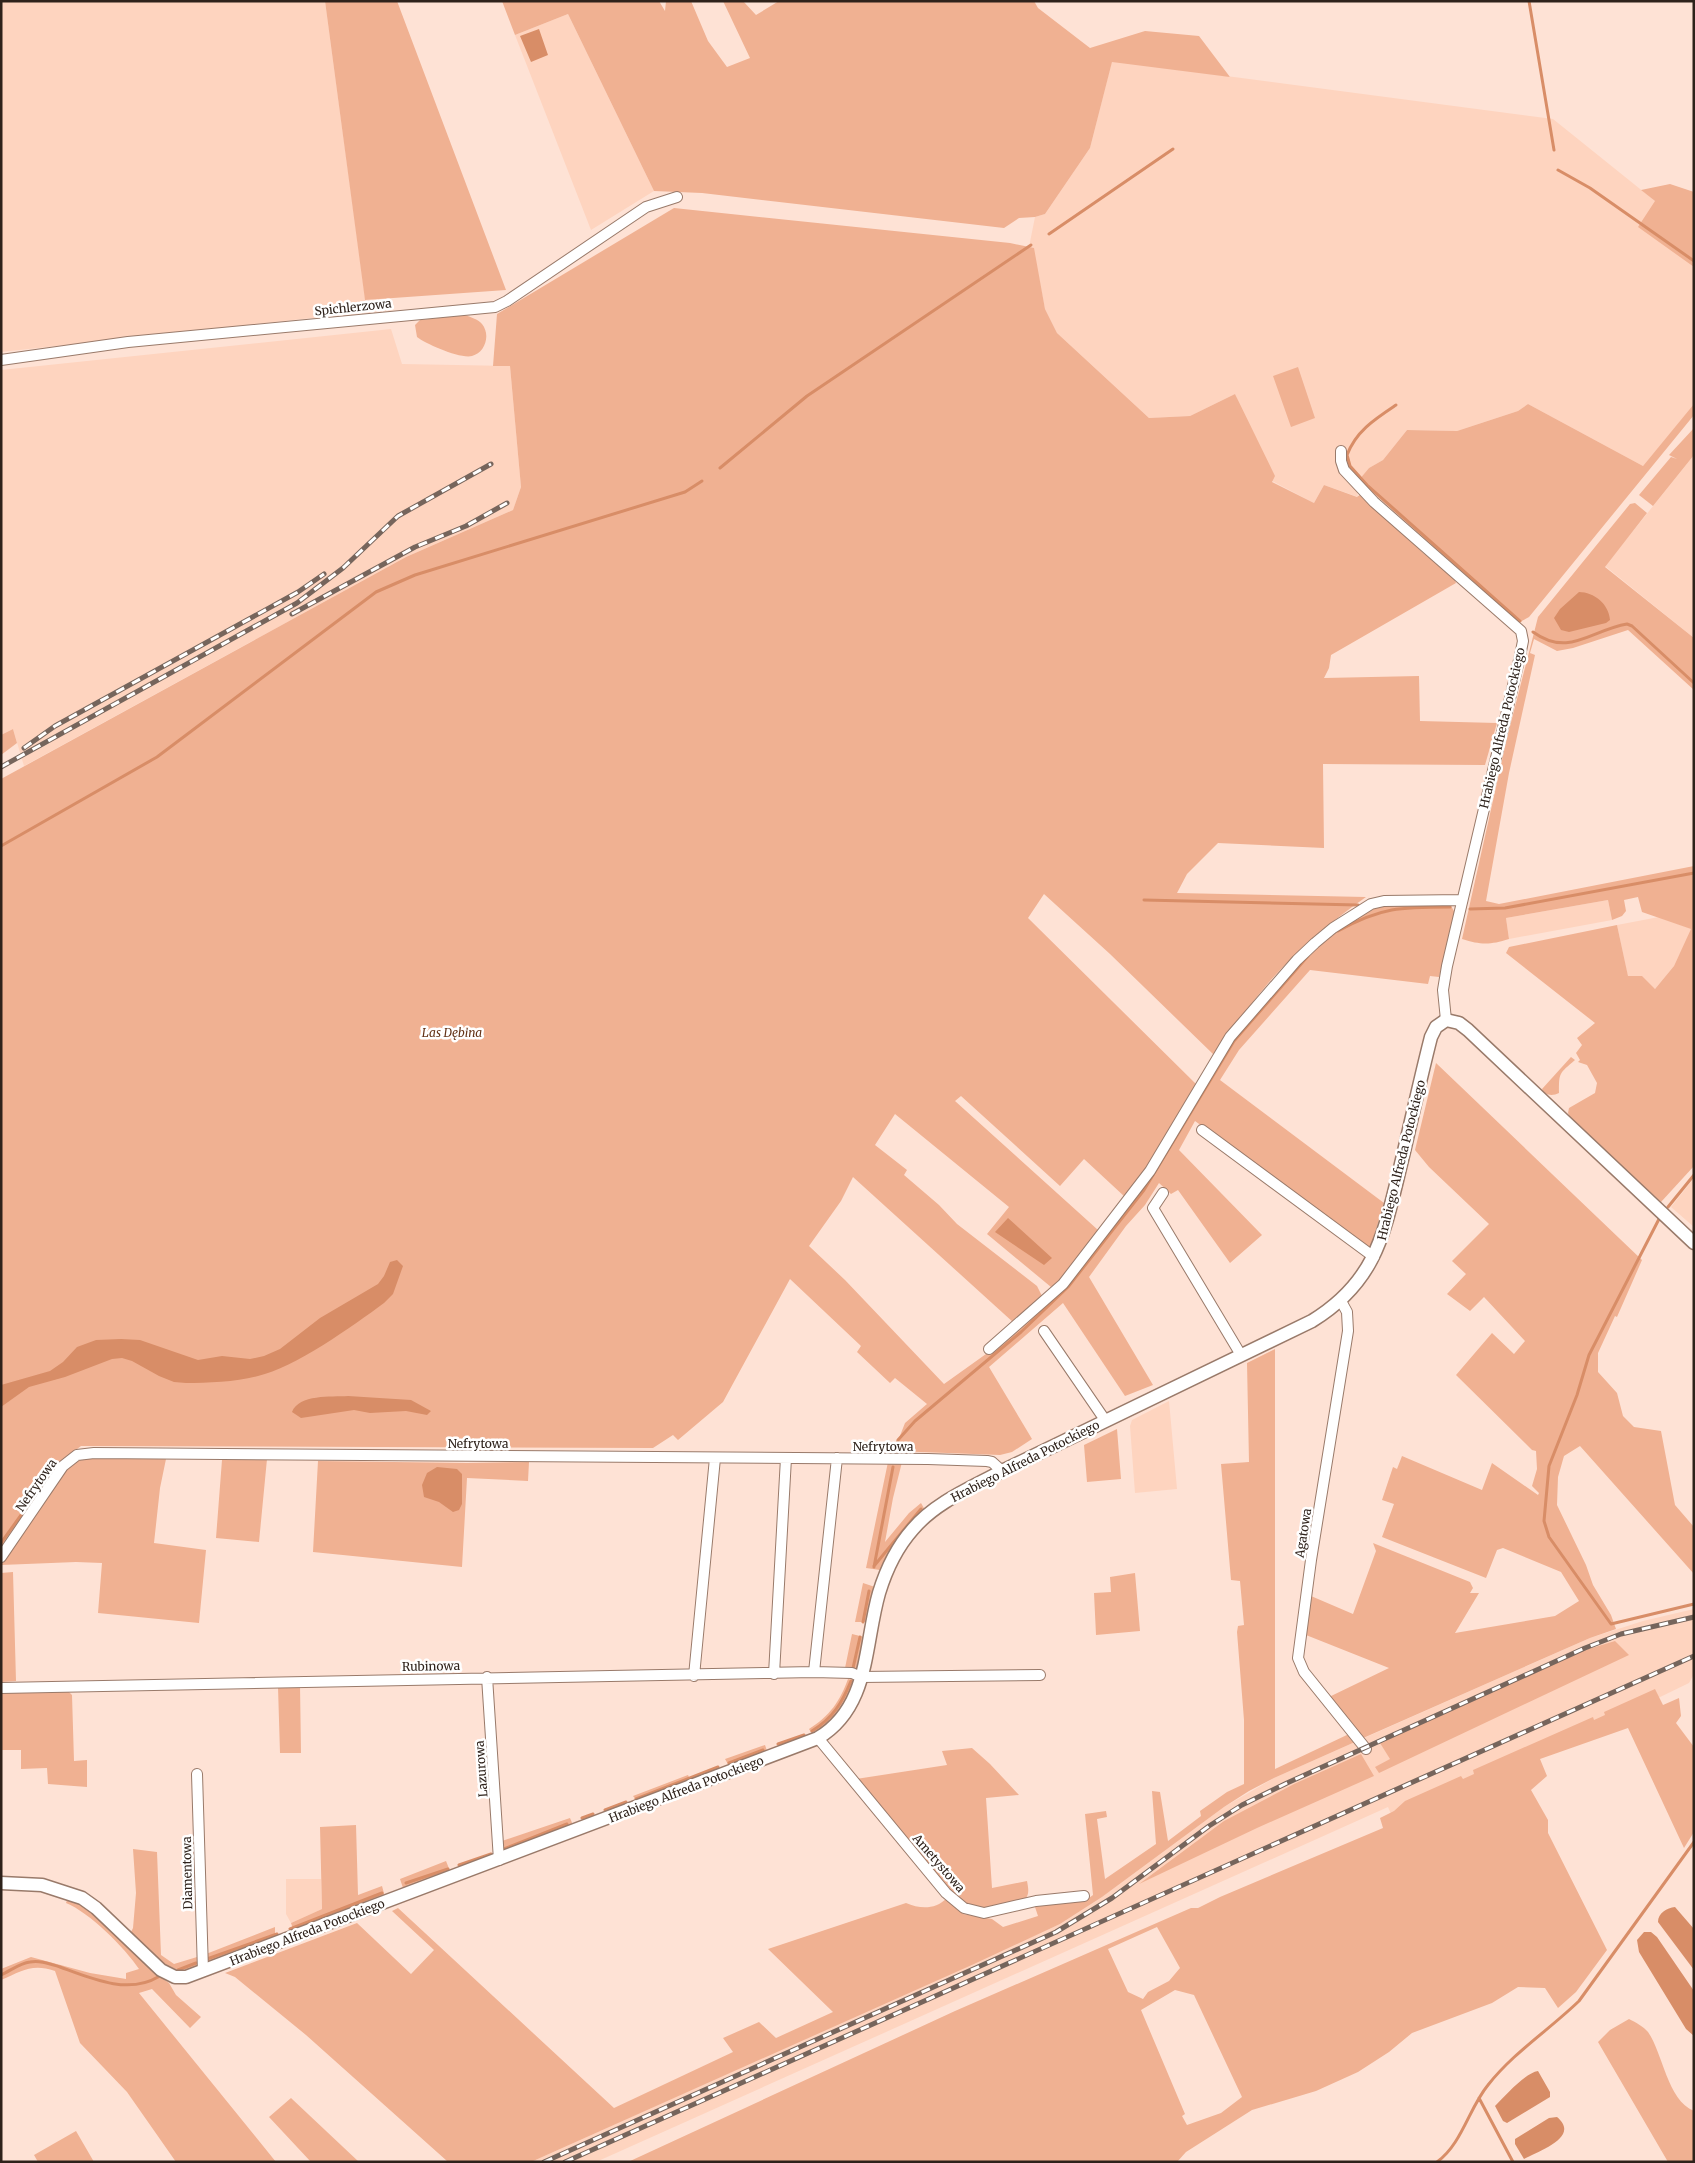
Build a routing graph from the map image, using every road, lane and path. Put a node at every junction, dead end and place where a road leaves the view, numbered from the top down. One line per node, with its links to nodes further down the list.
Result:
1 (677, 197): 2 (street, Spichlerzowa)
2 (1, 360)
3 (1341, 451): 4 (street, Hrabiego Alfreda Potockiego)
4 (1462, 900): 5 (street, Hrabiego Alfreda Potockiego); 12 (street)
5 (1446, 1020): 8 (street); 9 (street, Hrabiego Alfreda Potockiego)
6 (1202, 1130): 9 (street)
7 (1163, 1193): 13 (street)
8 (1694, 1243)
9 (1374, 1257): 10 (street, Hrabiego Alfreda Potockiego)
10 (1340, 1301): 13 (street, Hrabiego Alfreda Potockiego); 28 (street, Agatowa)
11 (1044, 1331): 14 (street)
12 (989, 1349)
13 (1242, 1355): 14 (street, Hrabiego Alfreda Potockiego)
14 (1105, 1420): 18 (street, Hrabiego Alfreda Potockiego)
15 (716, 1458): 16 (street, Nefrytowa); 19 (street, Nefrytowa); 23 (street)
16 (786, 1458): 17 (street, Nefrytowa); 21 (street)
17 (837, 1458): 18 (street, Nefrytowa); 20 (street)
18 (1002, 1472): 25 (street, Hrabiego Alfreda Potockiego)
19 (1, 1556)
20 (814, 1672): 21 (street, Rubinowa); 25 (street, Rubinowa)
21 (774, 1674): 23 (street, Rubinowa)
22 (1040, 1675): 25 (street, Rubinowa)
23 (694, 1676): 24 (street, Rubinowa)
24 (487, 1677): 26 (street, Rubinowa); 30 (street, Lazurowa)
25 (861, 1677): 27 (street, Hrabiego Alfreda Potockiego)
26 (1, 1688)
27 (818, 1738): 30 (street, Hrabiego Alfreda Potockiego); 32 (street, Ametystowa)
28 (1366, 1749)
29 (197, 1774): 33 (street, Diamentowa)
30 (499, 1860): 33 (street, Hrabiego Alfreda Potockiego)
31 (1, 1883): 33 (street, Hrabiego Alfreda Potockiego)
32 (1084, 1896)
33 (203, 1972)

